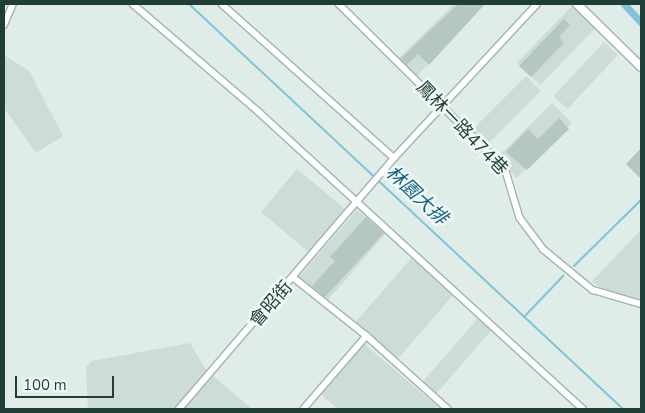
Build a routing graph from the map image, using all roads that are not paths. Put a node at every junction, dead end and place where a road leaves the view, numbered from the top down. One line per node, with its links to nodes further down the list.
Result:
1 (13, 4): 7 (street)
2 (133, 4): 11 (street)
3 (222, 4): 10 (street)
4 (339, 4): 9 (street, 鳳林一路474巷)
5 (537, 4): 9 (street)
6 (577, 4): 8 (street)
7 (4, 25)
8 (641, 67)
9 (444, 108): 10 (street); 13 (street, 鳳林一路474巷)
10 (393, 160): 11 (street, 會昭街)
11 (358, 200): 12 (street, 會昭街); 18 (street)
12 (294, 278): 14 (street); 15 (street, 會昭街)
13 (641, 304)
14 (367, 336): 16 (street); 17 (street)
15 (179, 409)
16 (304, 409)
17 (448, 409)
18 (583, 409)

